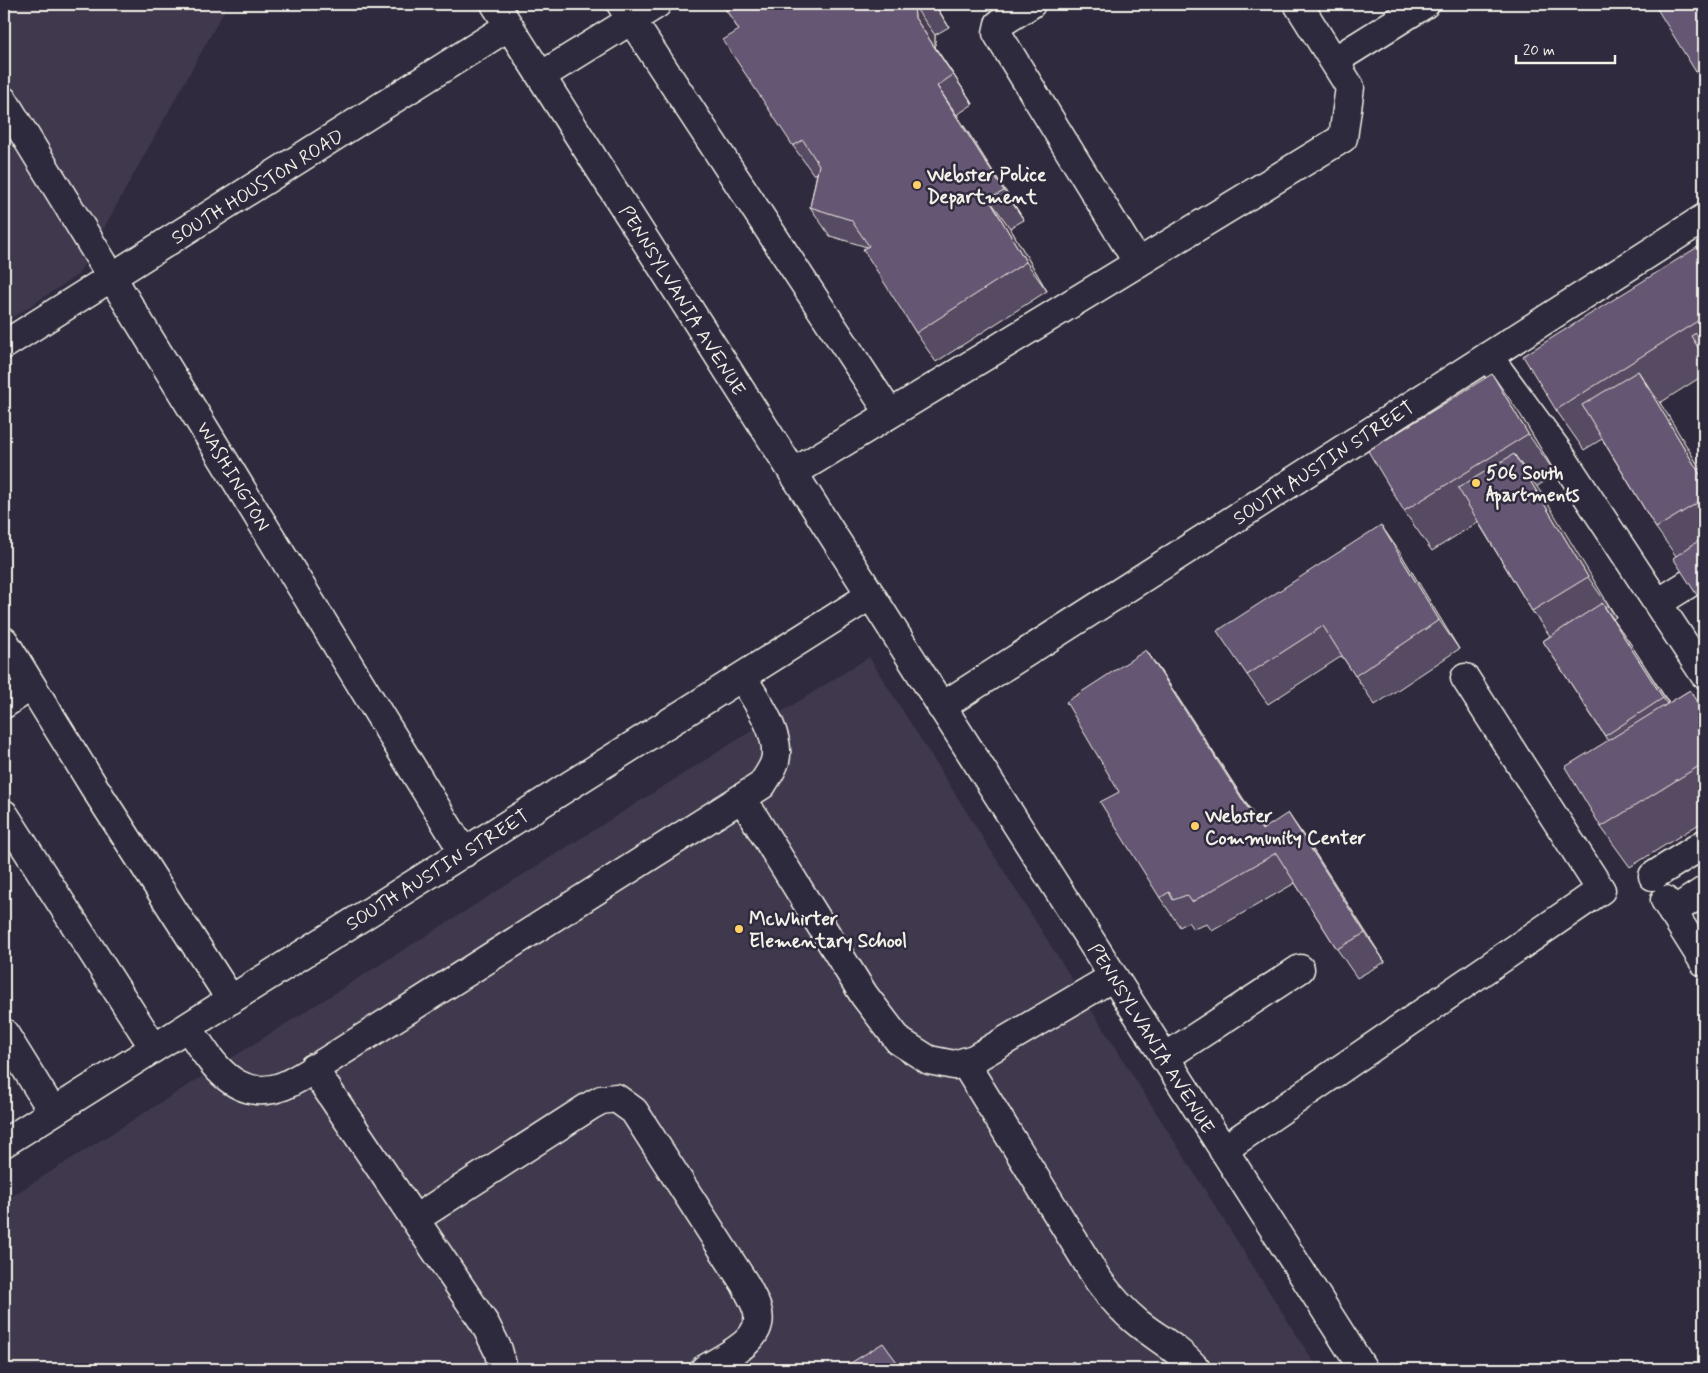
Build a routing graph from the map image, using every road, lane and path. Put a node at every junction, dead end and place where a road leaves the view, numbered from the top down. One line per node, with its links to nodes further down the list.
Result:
1 (657, 4): 5 (street)
2 (1031, 4): 11 (street)
3 (1298, 4): 7 (street)
4 (1425, 4): 7 (street)
5 (626, 12): 8 (street); 15 (street)
6 (502, 15): 8 (street, PENNSYLVANIA AVENUE); 12 (street, SOUTH HOUSTON ROAD)
7 (1334, 61): 11 (street)
8 (541, 76): 16 (street, PENNSYLVANIA AVENUE)
9 (4, 100): 12 (street, WASHINGTON)
10 (1704, 218): 14 (street, SOUTH AUSTIN STREET)
11 (1138, 263): 15 (street)
12 (112, 277): 13 (street, SOUTH HOUSTON ROAD); 30 (street, WASHINGTON)
13 (4, 345)
14 (1488, 356): 19 (street); 26 (street, SOUTH AUSTIN STREET)
15 (890, 414): 16 (street)
16 (793, 473): 18 (street, PENNSYLVANIA AVENUE)
17 (1704, 574): 19 (street)
18 (871, 595): 22 (street, SOUTH AUSTIN STREET); 26 (street, PENNSYLVANIA AVENUE)
19 (1658, 603): 21 (street)
20 (4, 641): 24 (street)
21 (1704, 674)
22 (742, 677): 27 (street); 30 (street, SOUTH AUSTIN STREET)
23 (1465, 678): 45 (street)
24 (31, 686): 25 (street); 36 (street)
25 (4, 704)
26 (941, 707): 35 (street, PENNSYLVANIA AVENUE)
27 (742, 798): 41 (street); 42 (street)
28 (4, 814): 39 (street)
29 (1704, 844): 31 (street)
30 (464, 853): 36 (street, SOUTH AUSTIN STREET)
31 (1654, 876)
32 (1704, 891): 33 (street)
33 (1704, 962)
34 (1300, 969): 40 (street)
35 (1113, 978): 40 (street, PENNSYLVANIA AVENUE); 41 (street)
36 (231, 1000): 37 (street, SOUTH AUSTIN STREET)
37 (188, 1027): 39 (street, SOUTH AUSTIN STREET); 42 (street)
38 (4, 1033): 43 (street)
39 (154, 1048): 43 (street, SOUTH AUSTIN STREET)
40 (1164, 1058): 45 (street, PENNSYLVANIA AVENUE)
41 (964, 1062): 49 (street)
42 (313, 1068): 46 (street)
43 (53, 1112): 44 (street, SOUTH AUSTIN STREET)
44 (4, 1143)
45 (1223, 1150): 50 (street, PENNSYLVANIA AVENUE)
46 (415, 1219): 47 (street); 48 (street)
47 (500, 1369)
48 (706, 1369)
49 (1196, 1369)
50 (1363, 1369)

